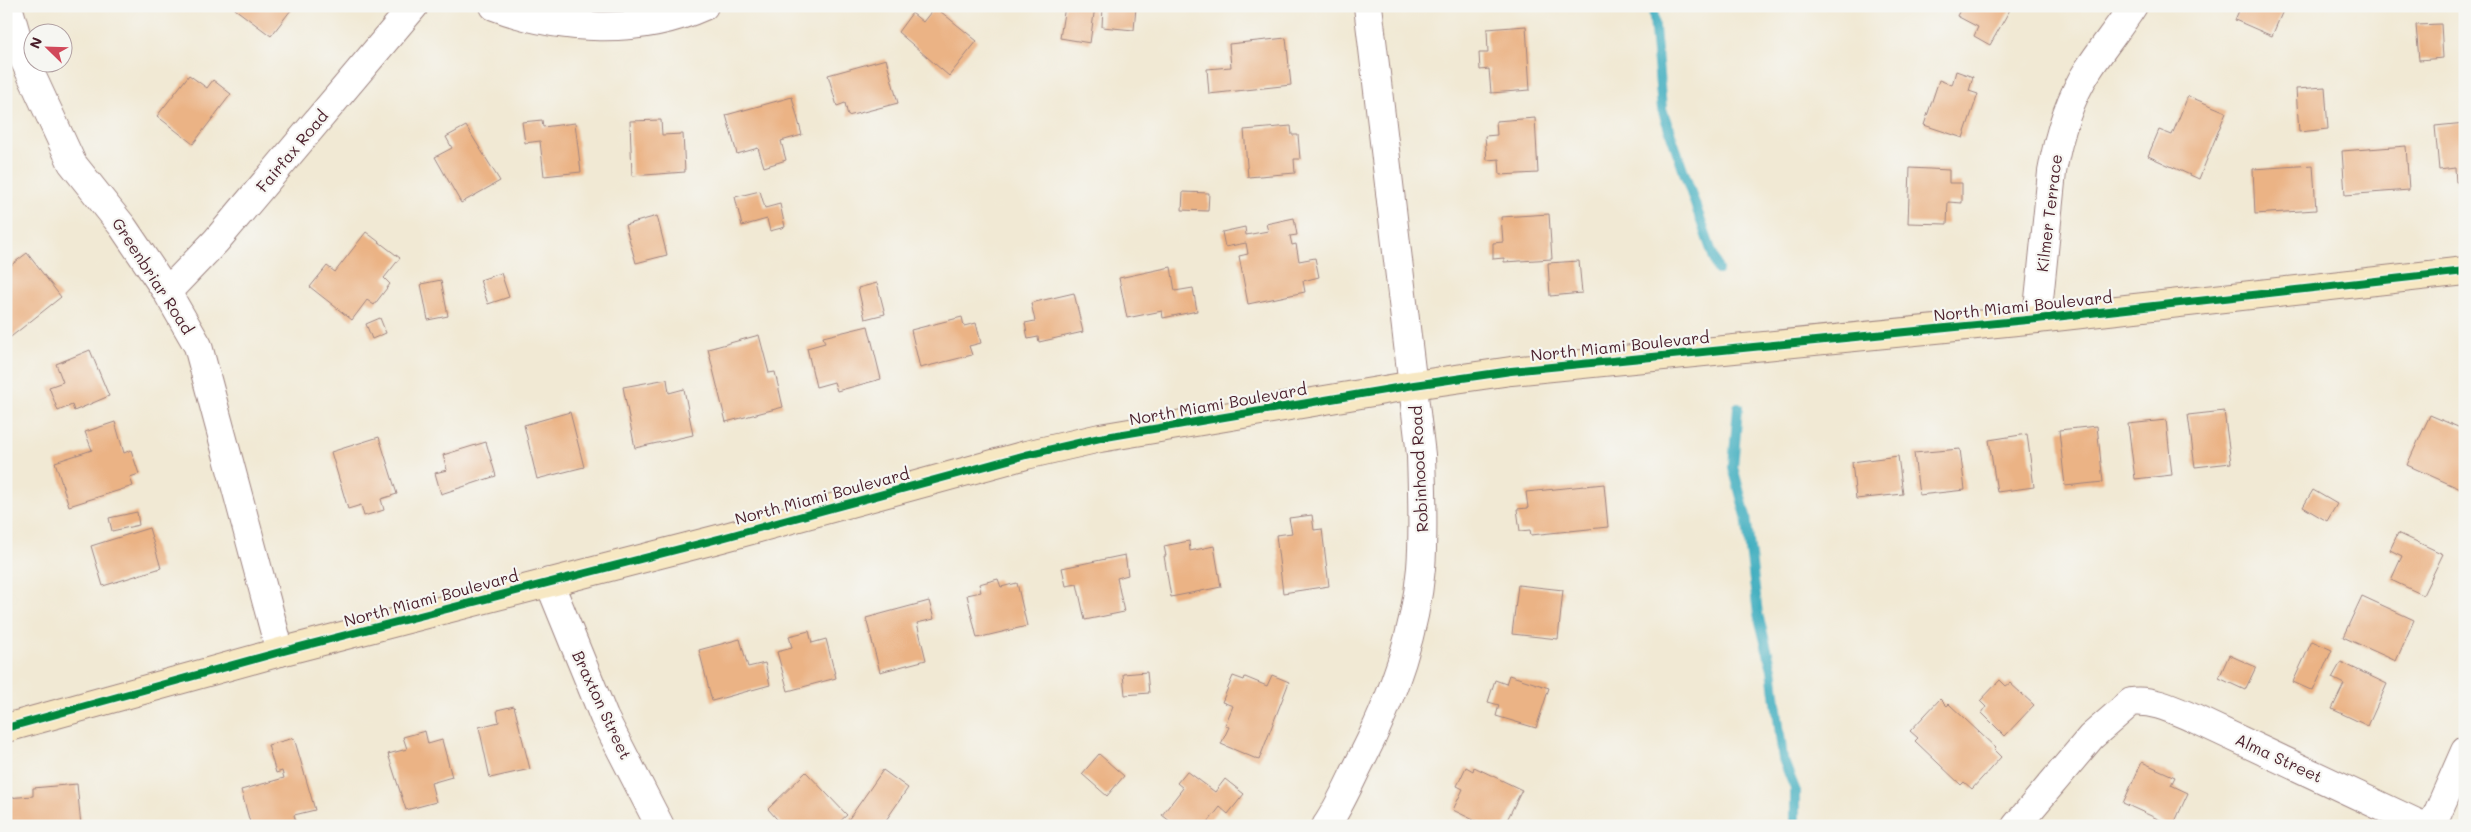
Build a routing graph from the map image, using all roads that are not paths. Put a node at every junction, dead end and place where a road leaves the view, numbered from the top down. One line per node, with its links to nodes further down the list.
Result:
1 (8, 6): 8 (street, Greenbriar Road)
2 (414, 6): 8 (street, Fairfax Road)
3 (494, 6): 4 (street)
4 (704, 6)
5 (1368, 6): 10 (street, Robinhood Road)
6 (2133, 6): 9 (street, Kilmer Terrace)
7 (2462, 273): 9 (main road, North Miami Boulevard)
8 (168, 292): 12 (street, Greenbriar Road)
9 (2037, 319): 10 (main road, North Miami Boulevard)
10 (1414, 385): 11 (main road, North Miami Boulevard); 16 (street, Robinhood Road)
11 (549, 582): 12 (main road, North Miami Boulevard); 15 (street, Braxton Street)
12 (280, 652): 13 (main road, North Miami Boulevard)
13 (6, 728)
14 (2465, 751): 19 (street)
15 (660, 826)
16 (1326, 826)
17 (2016, 826): 18 (street, Alma Street)
18 (2423, 826)
19 (2432, 826)

